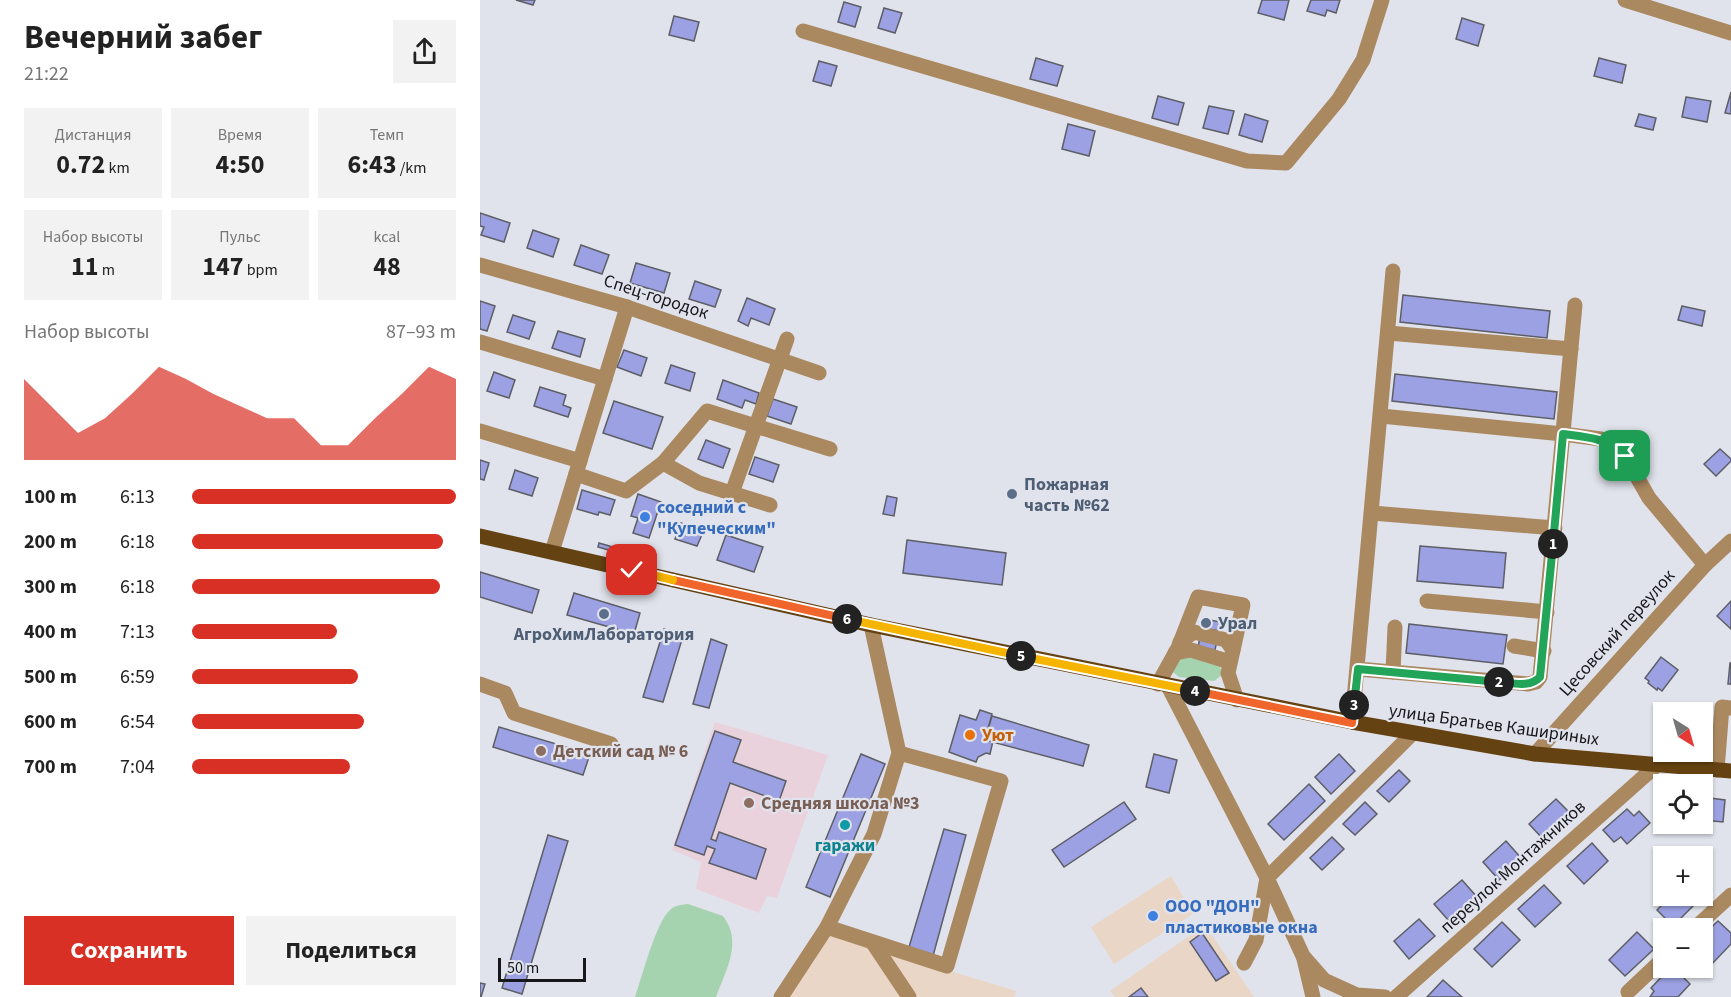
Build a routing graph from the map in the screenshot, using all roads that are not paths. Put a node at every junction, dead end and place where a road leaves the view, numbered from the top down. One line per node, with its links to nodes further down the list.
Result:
1 (1382, 0): 3 (street)
2 (1625, 0): 4 (street)
3 (803, 31)
4 (1731, 33)
5 (480, 265): 8 (street, Спец-городок)
6 (1392, 271): 9 (street)
7 (1575, 305): 12 (street)
8 (627, 307): 13 (street, Спец-городок); 15 (street)
9 (1388, 333): 12 (street); 16 (street)
10 (787, 339): 13 (street)
11 (480, 342): 15 (street)
12 (1571, 349): 19 (street)
13 (781, 360): 14 (street, Спец-городок); 17 (street)
14 (819, 373)
15 (605, 380): 22 (street)
16 (1381, 416): 19 (street); 25 (street)
17 (756, 426): 20 (street); 21 (street); 23 (street)
18 (480, 431): 22 (street)
19 (1563, 434): 26 (street); 30 (street)
20 (830, 449)
21 (663, 463): 22 (street); 23 (street)
22 (578, 467): 29 (street)
23 (732, 494): 24 (street)
24 (770, 505)
25 (1372, 513): 26 (street); 39 (street)
26 (1555, 528): 32 (street)
27 (480, 536): 29 (main road, улица Братьев Кашириных)
28 (1731, 540): 30 (street, Цесовский переулок)
29 (552, 552): 33 (main road, улица Братьев Кашириных)
30 (1705, 565): 49 (street, Цесовский переулок)
31 (1427, 601): 32 (street)
32 (1547, 612): 37 (street)
33 (871, 625): 42 (main road, улица Братьев Кашириных); 48 (street)
34 (1395, 627): 40 (street)
35 (1514, 646): 37 (street)
36 (1177, 648): 38 (street); 38 (street); 42 (street)
37 (1544, 651): 40 (street)
38 (1232, 656): 43 (street)
39 (1358, 669): 40 (street); 45 (street)
40 (1393, 672)
41 (480, 684): 47 (street)
42 (1163, 685): 43 (main road, улица Братьев Кашириных); 52 (street)
43 (1238, 700): 45 (main road, улица Братьев Кашириных)
44 (1731, 708): 51 (street)
45 (1352, 723): 46 (main road, улица Братьев Кашириных)
46 (1412, 734): 49 (main road, улица Братьев Кашириных); 52 (street)
47 (611, 744)
48 (899, 753): 55 (street); 56 (street)
49 (1535, 754): 50 (main road, улица Братьев Кашириных)
50 (1657, 765): 51 (main road, улица Братьев Кашириных); 65 (street, переулок Монтажников)
51 (1724, 770)
52 (1267, 878): 57 (street); 58 (street)
53 (1731, 895): 54 (street)
54 (1706, 918)
55 (826, 927): 56 (street); 61 (street)
56 (873, 944): 62 (street)
57 (1304, 956): 63 (street); 64 (street)
58 (1244, 963)
59 (1653, 968): 60 (street)
60 (1628, 992)
61 (781, 997)
62 (909, 997)
63 (1313, 997)
64 (1385, 997)
65 (1396, 997)

